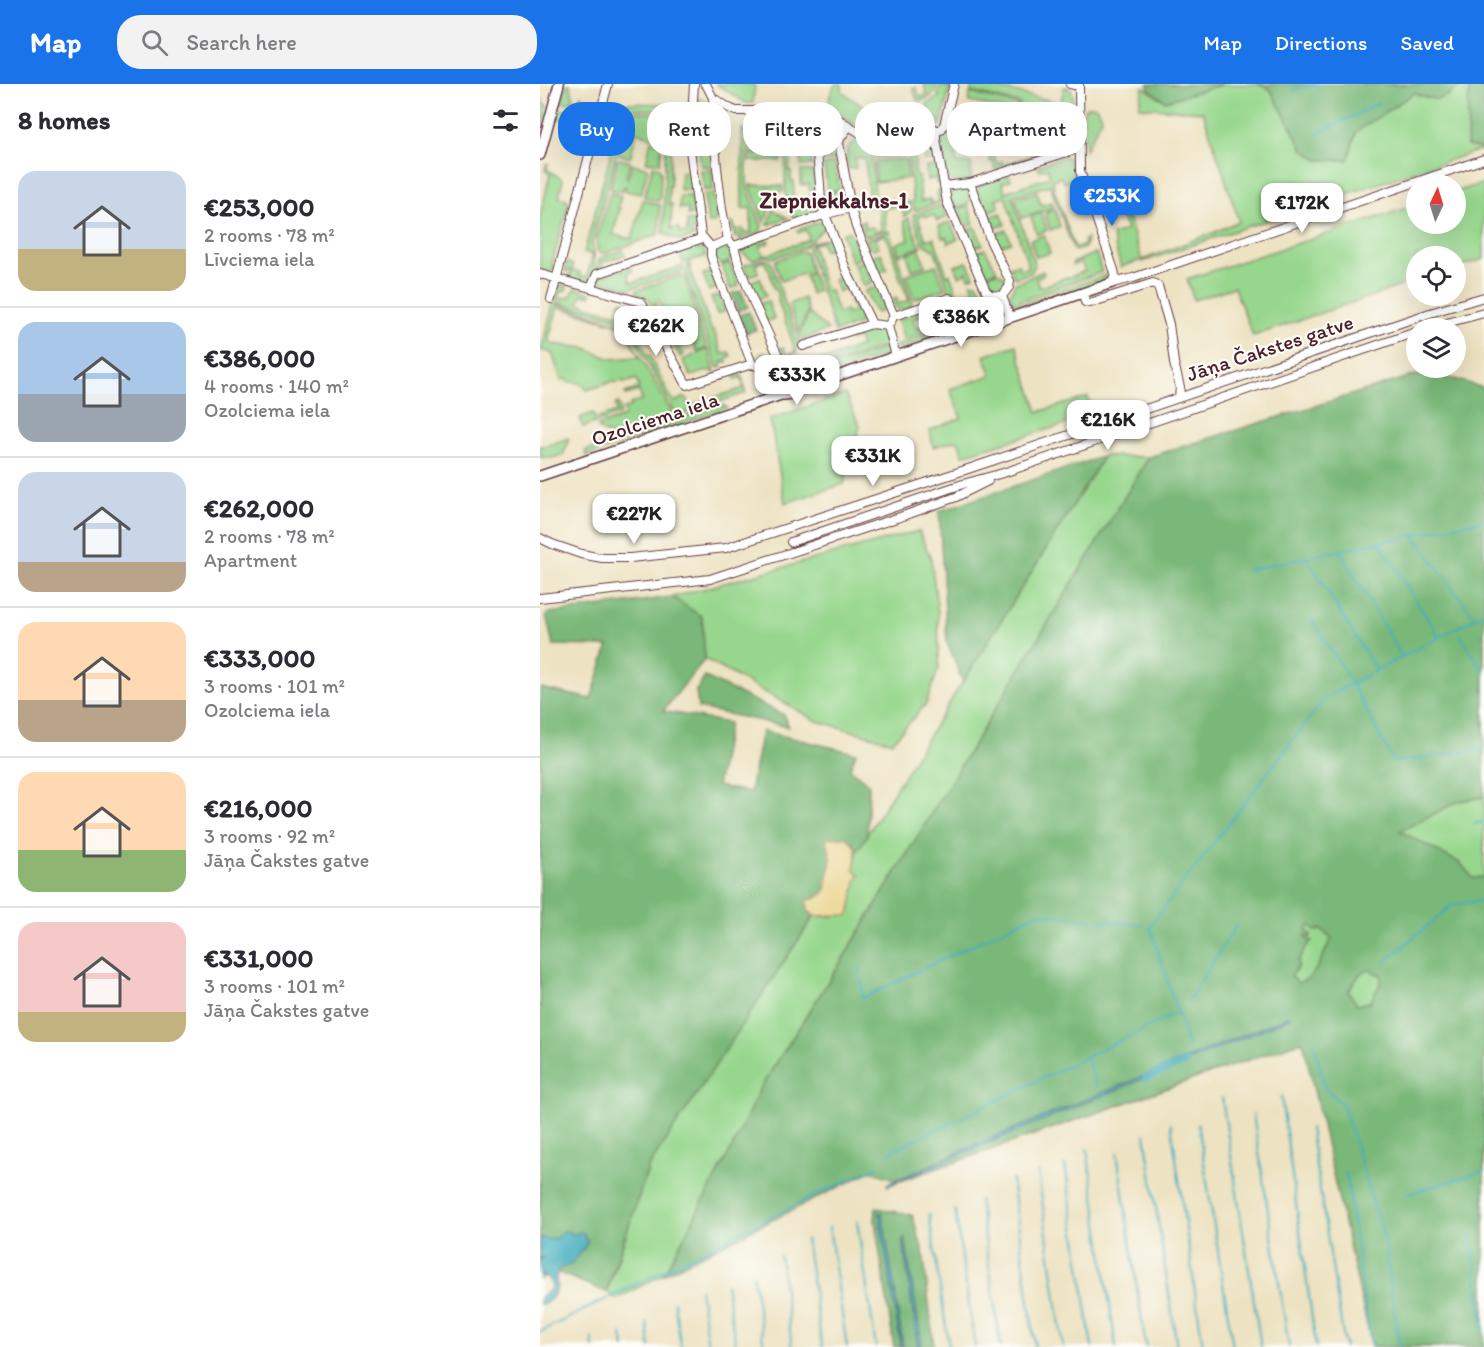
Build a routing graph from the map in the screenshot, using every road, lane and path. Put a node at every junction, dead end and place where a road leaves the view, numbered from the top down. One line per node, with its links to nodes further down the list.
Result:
1 (559, 84): 14 (street)
2 (608, 84): 27 (street)
3 (694, 84): 23 (street)
4 (954, 84): 13 (street)
5 (1070, 84): 7 (street)
6 (707, 85): 8 (street)
7 (1079, 85): 9 (street)
8 (713, 98): 10 (street); 24 (street)
9 (1079, 102)
10 (743, 111)
11 (843, 123): 12 (street)
12 (849, 126): 13 (street); 21 (street)
13 (936, 130): 20 (street)
14 (540, 155)
15 (817, 156): 22 (street)
16 (1055, 156): 19 (street)
17 (1080, 156): 28 (street)
18 (1484, 159): 28 (street, Ozolciema iela)
19 (970, 183): 20 (street); 31 (street)
20 (944, 186): 31 (street)
21 (851, 208): 22 (street); 36 (street)
22 (826, 214): 24 (street); 39 (street)
23 (703, 238): 25 (street); 29 (street)
24 (731, 243): 25 (street); 45 (street)
25 (711, 247): 44 (street)
26 (540, 274): 27 (street)
27 (557, 278): 29 (street); 34 (street)
28 (1112, 283): 30 (street, Ozolciema iela)
29 (591, 288): 44 (street)
30 (1083, 293): 37 (street, Ozolciema iela); 47 (street)
31 (1002, 296): 37 (street)
32 (1484, 297): 47 (street, Jāņa Čakstes gatve)
33 (949, 298): 36 (street)
34 (552, 299)
35 (1484, 313): 38 (street)
36 (894, 316): 40 (street)
37 (1010, 318): 43 (street, Ozolciema iela)
38 (1465, 318)
39 (872, 324): 40 (street); 42 (street)
40 (888, 326): 43 (street)
41 (1406, 335): 48 (street, Jāņa Čakstes gatve)
42 (803, 346)
43 (896, 356): 46 (street, Ozolciema iela)
44 (752, 364): 45 (street)
45 (774, 373): 46 (street)
46 (781, 395): 49 (street, Ozolciema iela)
47 (1179, 397): 50 (street, Jāņa Čakstes gatve)
48 (1003, 473): 51 (street, Jāņa Čakstes gatve); 52 (street)
49 (540, 476)
50 (540, 538)
51 (791, 542)
52 (540, 598)

